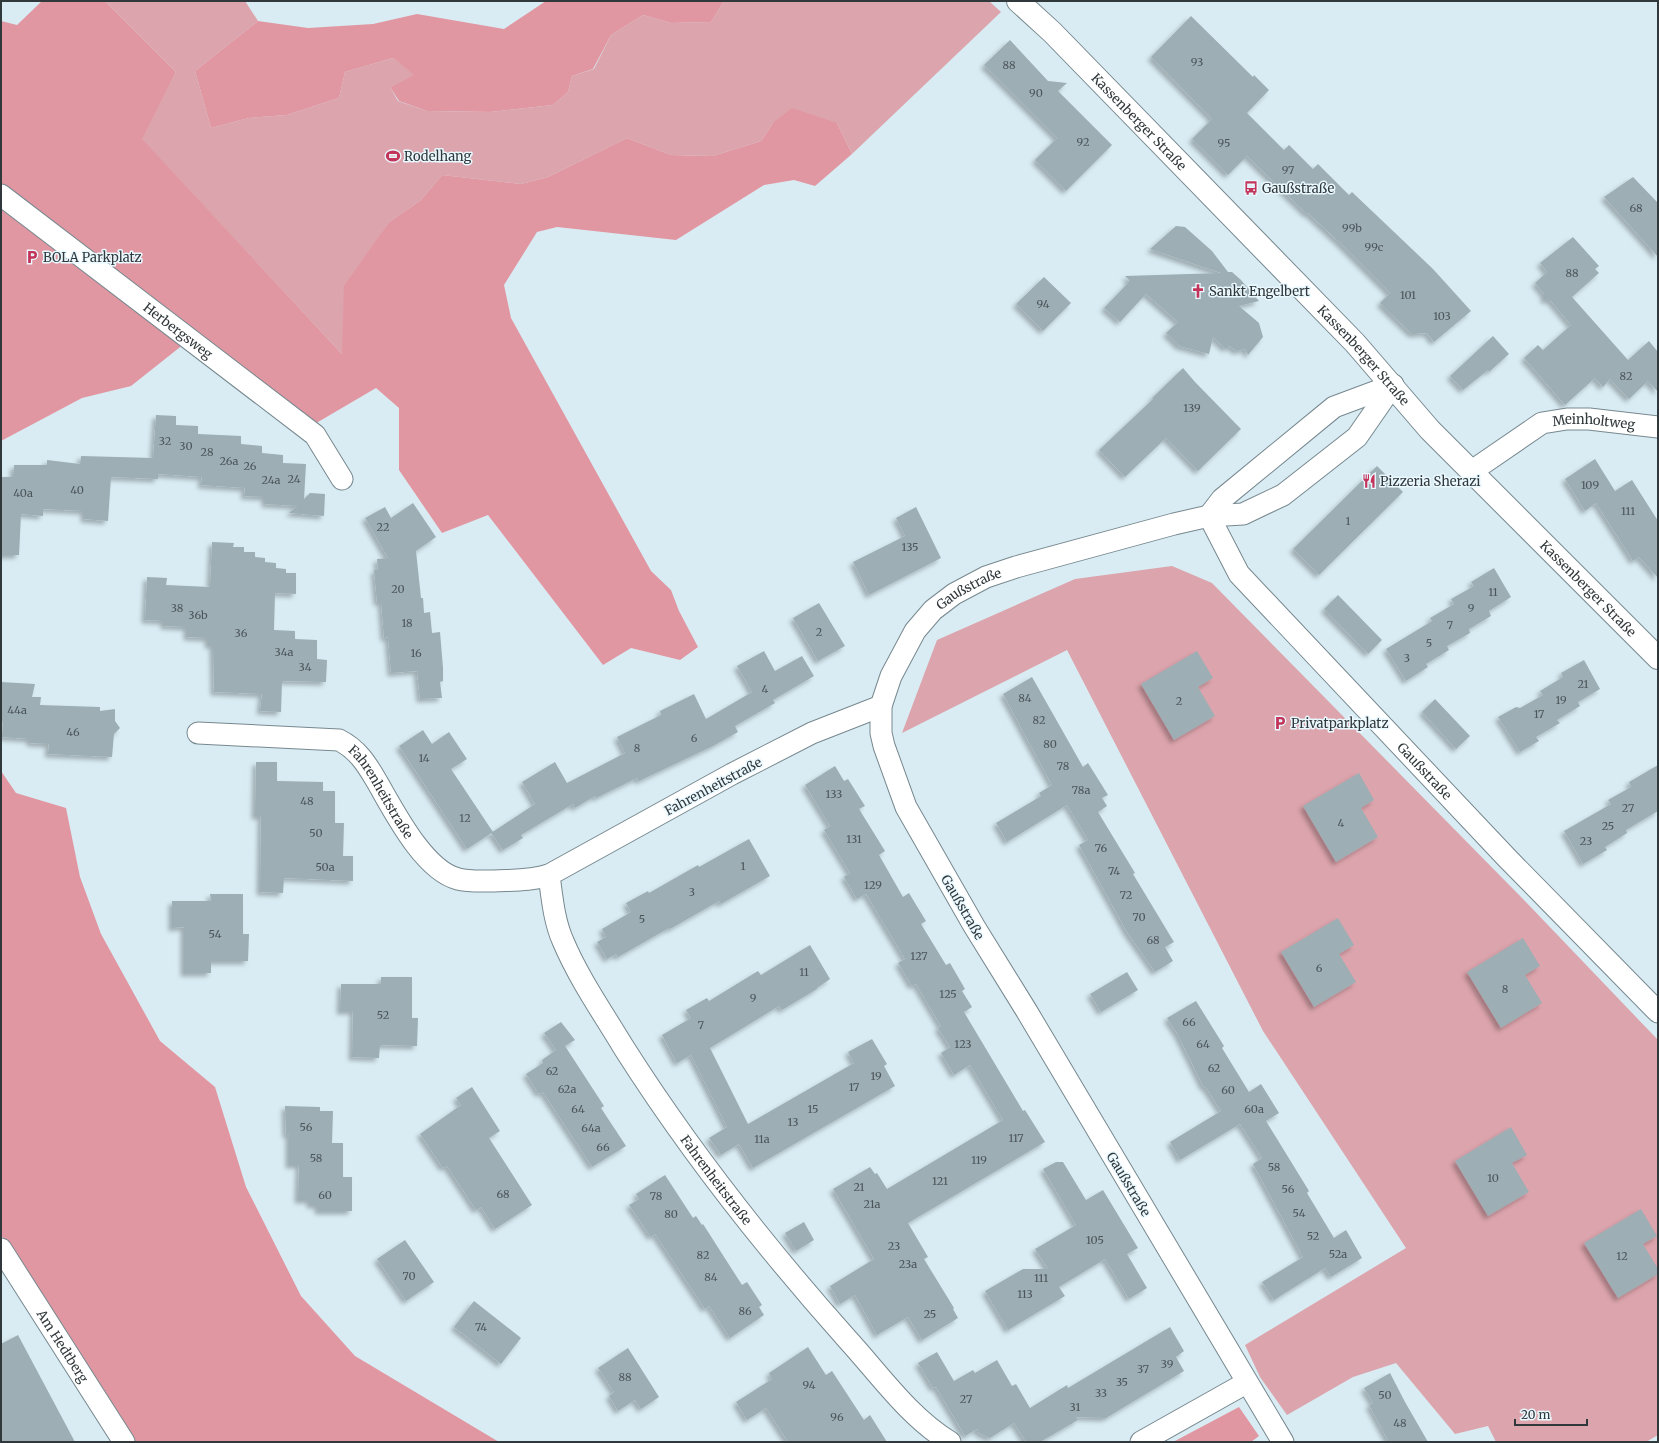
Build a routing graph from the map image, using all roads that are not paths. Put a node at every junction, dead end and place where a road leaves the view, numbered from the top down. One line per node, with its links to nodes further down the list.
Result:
1 (1018, 1): 3 (street, Kassenberger Straße)
2 (1, 195): 6 (street, Herbergsweg)
3 (1392, 385): 5 (street, Kassenberger Straße); 7 (street); 7 (street, Gaußstraße)
4 (1658, 428): 5 (street, Meinholtweg)
5 (1472, 471): 8 (street, Kassenberger Straße)
6 (342, 478)
7 (1209, 516): 9 (street, Gaußstraße); 12 (street, Gaußstraße)
8 (1658, 658)
9 (881, 706): 11 (street, Fahrenheitstraße); 14 (street, Gaußstraße)
10 (198, 733): 11 (street, Fahrenheitstraße)
11 (549, 875): 16 (street, Fahrenheitstraße)
12 (1658, 1012)
13 (1, 1249): 15 (street, Am Hedtberg)
14 (1246, 1383): 17 (street); 18 (street, Gaußstraße)
15 (124, 1442)
16 (950, 1442)
17 (1141, 1442)
18 (1282, 1442)

